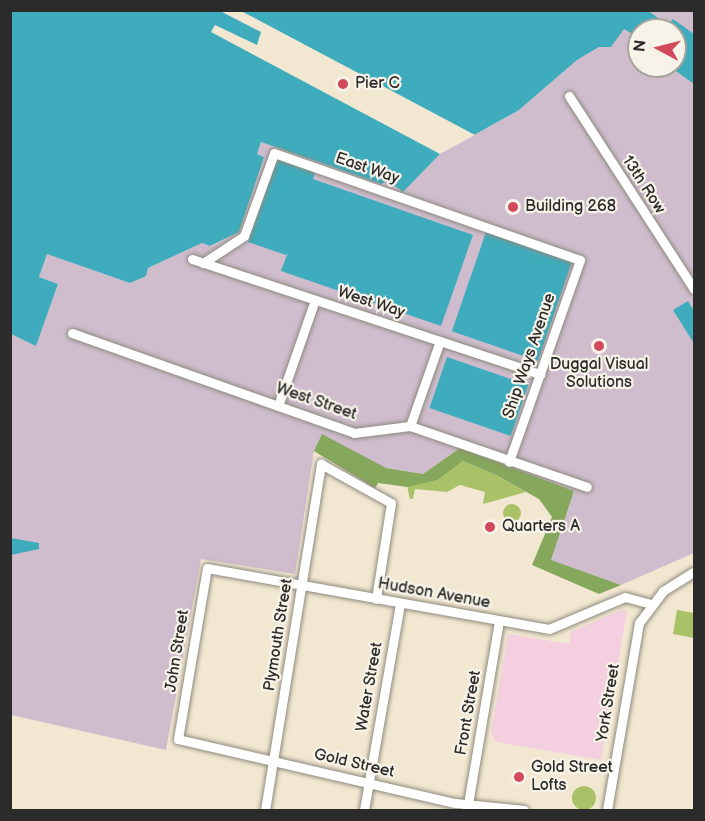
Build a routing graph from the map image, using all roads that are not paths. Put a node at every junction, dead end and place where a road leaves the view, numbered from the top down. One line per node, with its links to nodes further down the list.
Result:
1 (569, 96): 5 (street, 13th Row)
2 (192, 260): 4 (street, West Way)
3 (580, 260): 4 (street, East Way); 9 (street, Ship Ways Avenue)
4 (203, 263): 6 (street, West Way)
5 (694, 290)
6 (315, 300): 8 (street, West Way); 10 (street)
7 (72, 333): 10 (street, West Street)
8 (440, 341): 9 (street, West Way); 11 (street)
9 (540, 374): 12 (street, Ship Ways Avenue)
10 (278, 406): 11 (street, West Street)
11 (410, 426): 12 (street, West Street)
12 (509, 462): 13 (street, West Street)
13 (587, 487)
14 (207, 568): 16 (street, Hudson Avenue); 21 (street, John Street)
15 (694, 572): 19 (street)
16 (303, 585): 17 (street, Hudson Avenue); 17 (street, Plymouth Street); 22 (street, Plymouth Street)
17 (376, 599): 18 (street, Hudson Avenue)
18 (400, 603): 20 (street, Hudson Avenue); 23 (street, Water Street)
19 (651, 604): 20 (street, Hudson Avenue); 28 (street, York Street)
20 (499, 621): 24 (street, Front Street)
21 (178, 740): 22 (street, Gold Street)
22 (273, 761): 23 (street, Gold Street); 25 (street, Plymouth Street)
23 (369, 783): 24 (street, Gold Street); 26 (street, Water Street)
24 (468, 807): 27 (street, Gold Street)
25 (265, 810)
26 (364, 810)
27 (524, 810)
28 (607, 810)

